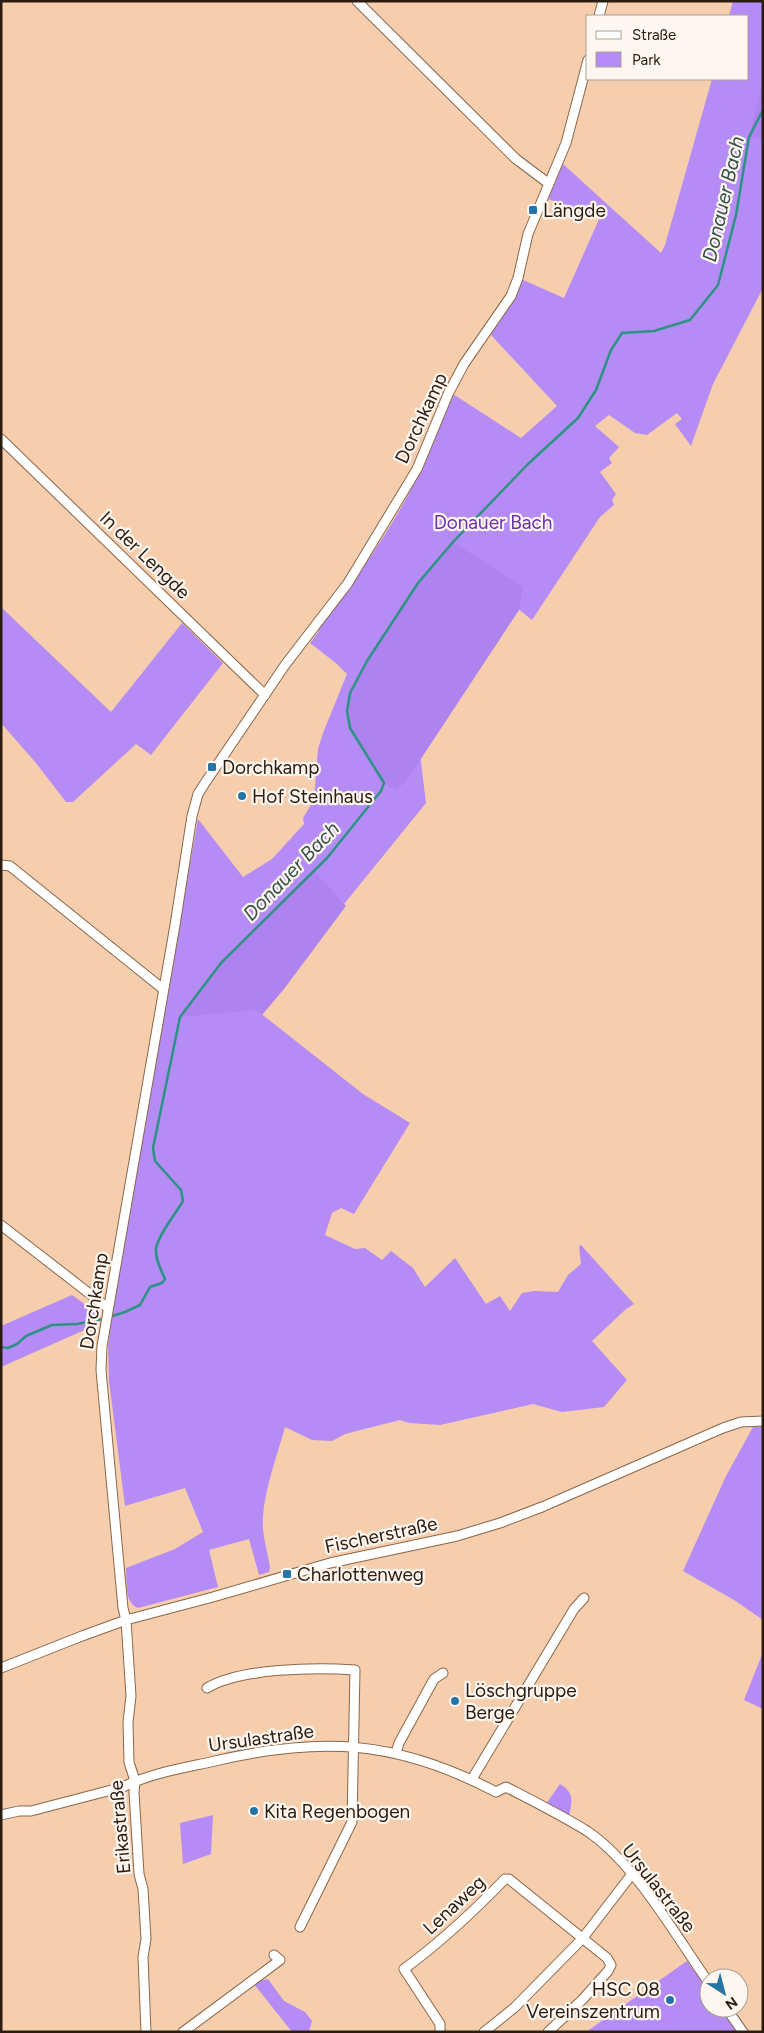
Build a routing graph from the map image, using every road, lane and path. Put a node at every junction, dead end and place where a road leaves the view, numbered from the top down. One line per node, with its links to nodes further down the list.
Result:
1 (357, 1): 5 (street)
2 (603, 1): 3 (street)
3 (599, 15)
4 (586, 68): 5 (street, Dorchkamp)
5 (548, 183): 7 (street, Dorchkamp)
6 (1, 439): 7 (street, In der Lengde)
7 (265, 694): 9 (street, Dorchkamp)
8 (1, 865): 9 (street)
9 (163, 989): 11 (street, Dorchkamp)
10 (1, 1225): 11 (street)
11 (107, 1315): 14 (street, Dorchkamp)
12 (763, 1421): 14 (street, Fischerstraße)
13 (584, 1598): 20 (street)
14 (126, 1620): 15 (street, Fischerstraße); 21 (street, Erikastraße)
15 (1, 1668)
16 (443, 1673): 19 (street)
17 (207, 1688): 18 (street)
18 (354, 1746): 19 (street, Ursulastraße); 21 (street, Ursulastraße); 24 (street)
19 (396, 1754): 20 (street, Ursulastraße)
20 (472, 1779): 23 (street, Ursulastraße)
21 (135, 1781): 22 (street, Ursulastraße); 29 (street, Erikastraße)
22 (1, 1815)
23 (632, 1874): 25 (street); 27 (street, Ursulastraße)
24 (300, 1927)
25 (582, 1940): 31 (street, Lenaweg); 32 (street); 33 (street, Lenaweg)
26 (274, 1955): 30 (street)
27 (699, 1968)
28 (733, 2018): 34 (street)
29 (146, 2032)
30 (183, 2032)
31 (440, 2032)
32 (484, 2032)
33 (548, 2032)
34 (743, 2032)

